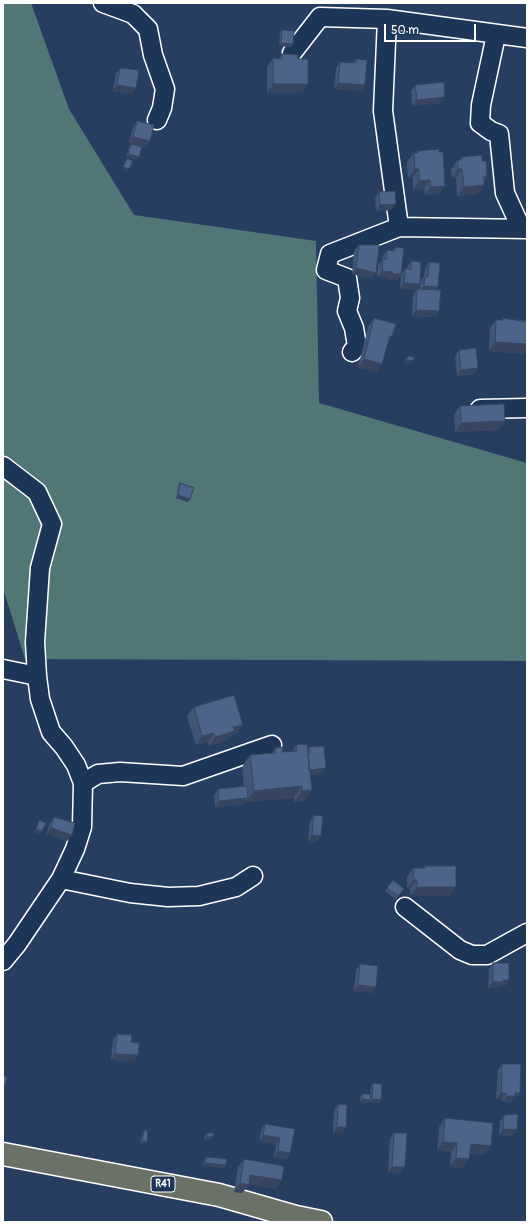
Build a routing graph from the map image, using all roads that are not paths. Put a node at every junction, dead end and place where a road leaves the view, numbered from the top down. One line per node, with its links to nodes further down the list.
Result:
1 (103, 3): 6 (street)
2 (387, 19): 3 (street); 5 (street); 7 (street)
3 (496, 35): 4 (street); 8 (street)
4 (527, 38)
5 (292, 53)
6 (157, 120)
7 (399, 227): 8 (street); 9 (street)
8 (524, 229)
9 (352, 352)
10 (527, 408): 11 (street)
11 (471, 409)
12 (3, 466): 14 (street)
13 (3, 669): 14 (street)
14 (37, 676): 16 (street)
15 (272, 745): 16 (street)
16 (83, 783): 18 (street)
17 (253, 876): 18 (street)
18 (60, 879): 21 (street)
19 (404, 907): 20 (street)
20 (527, 933)
21 (3, 961)
22 (3, 1154): 23 (main road, R41)
23 (321, 1222)

